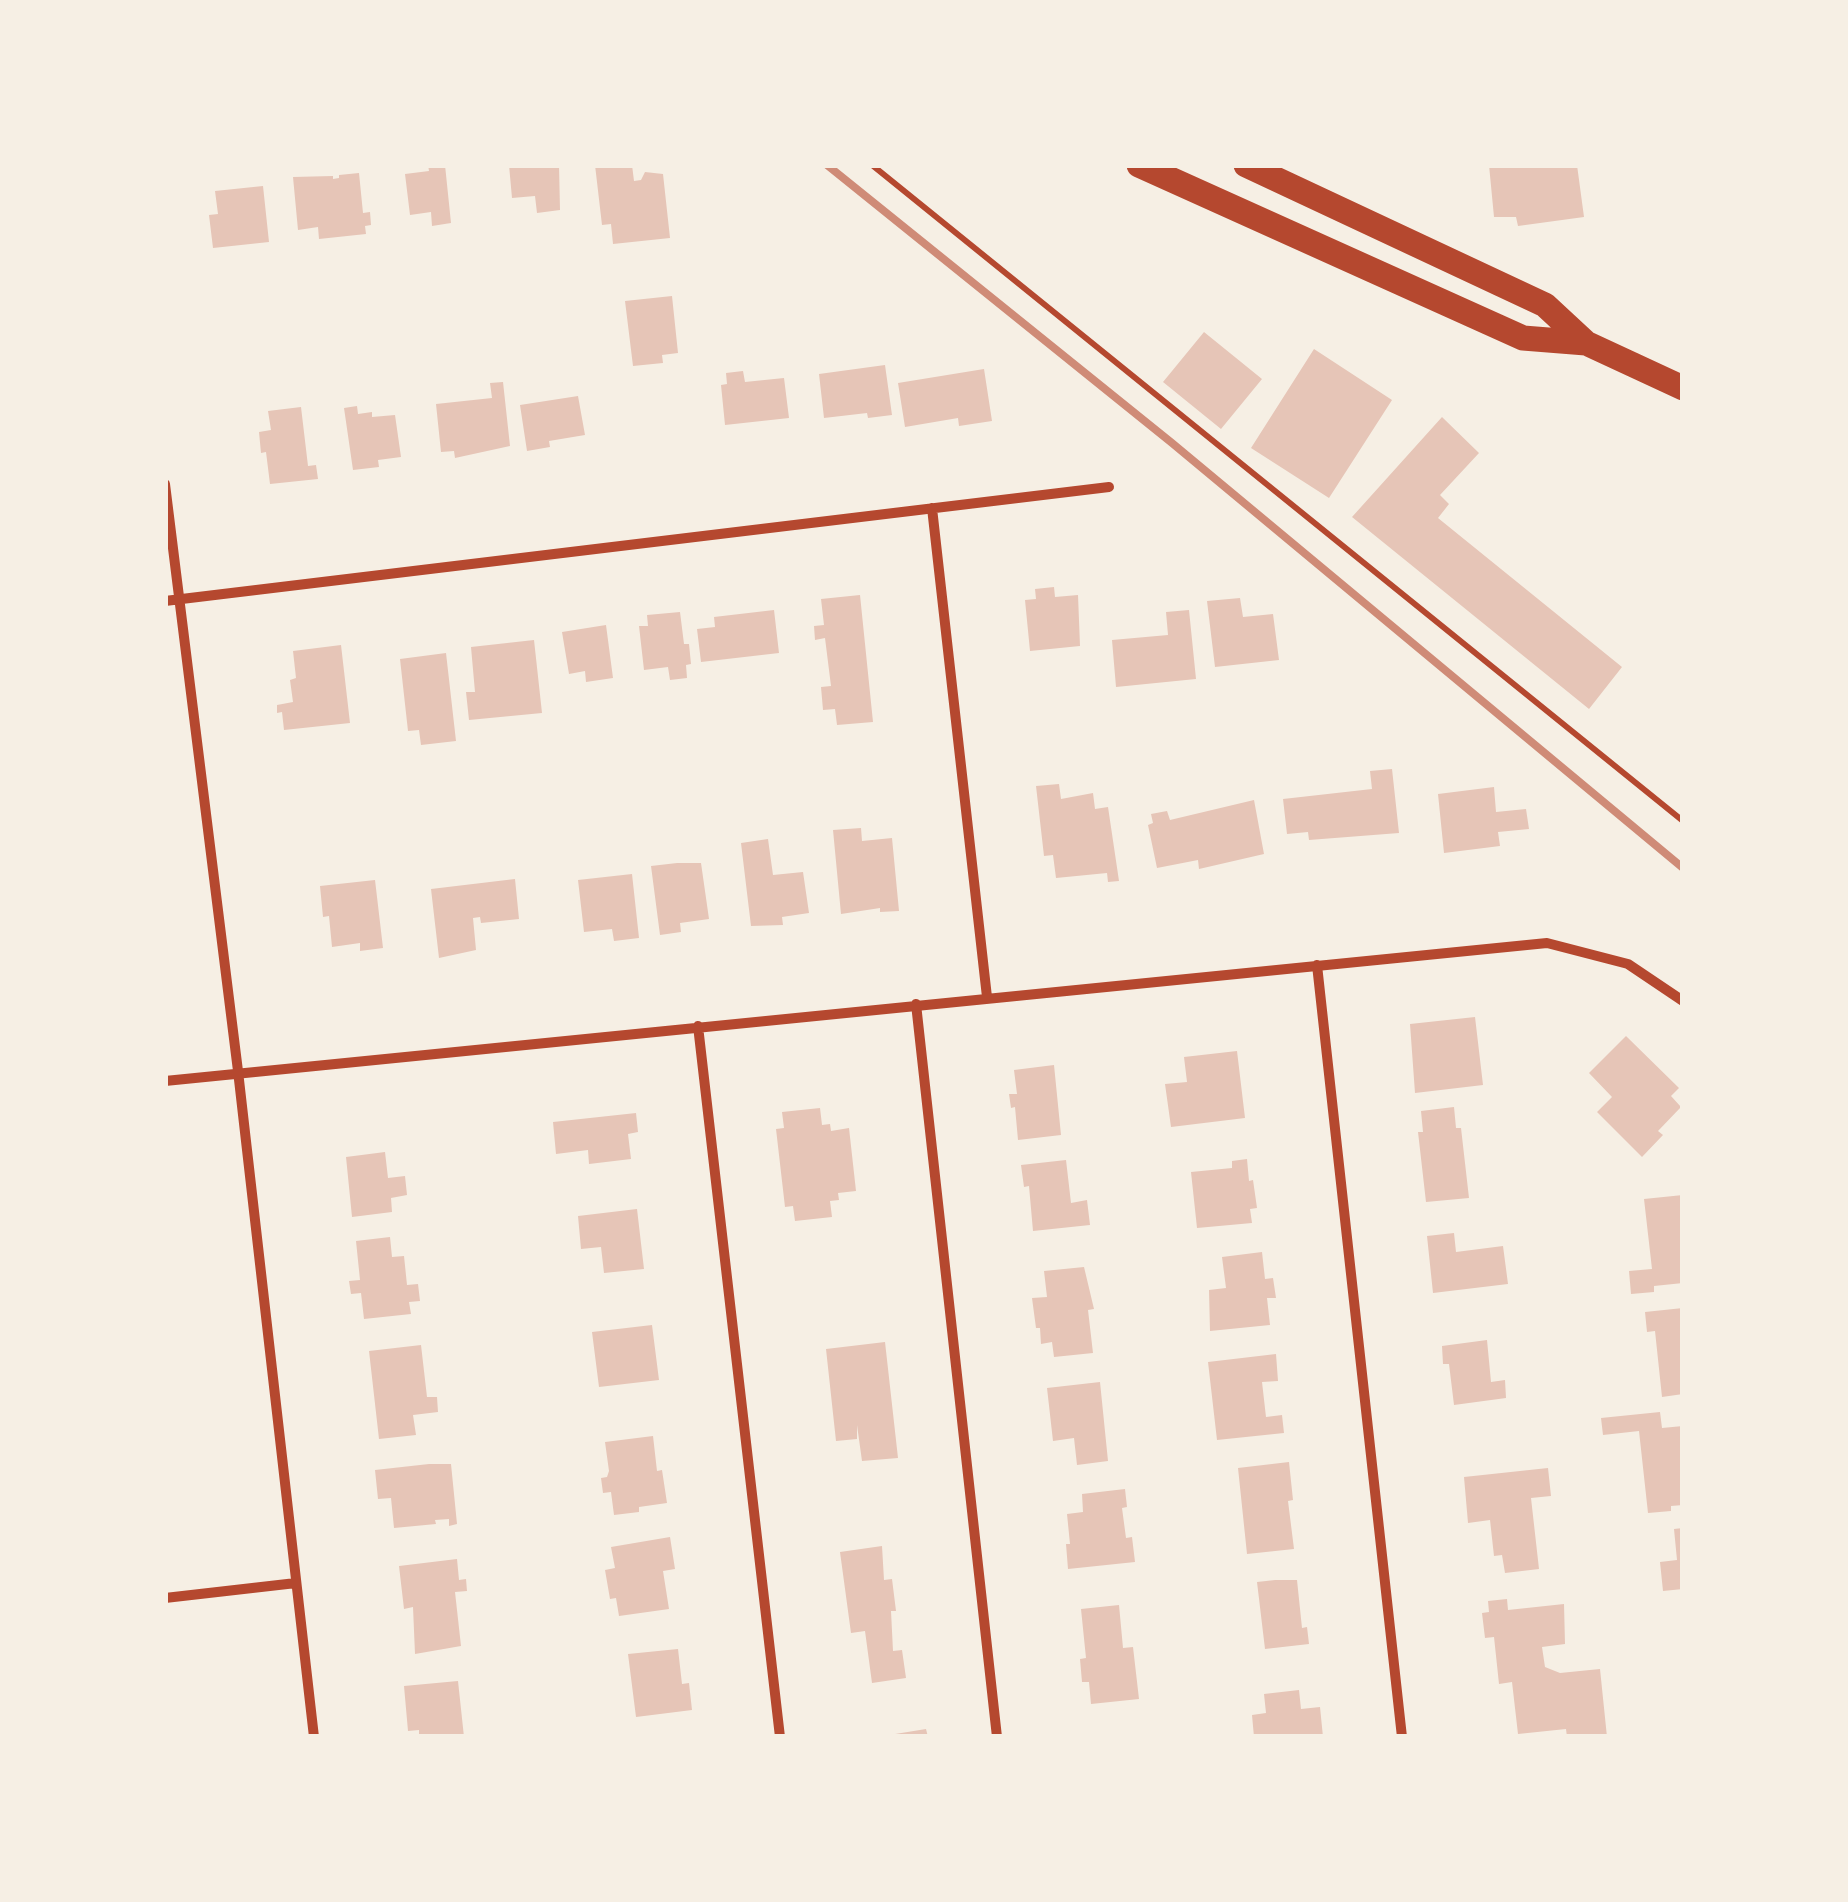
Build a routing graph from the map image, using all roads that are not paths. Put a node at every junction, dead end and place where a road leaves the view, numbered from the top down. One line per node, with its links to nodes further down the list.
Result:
1 (1139, 165): 3 (main road)
2 (1246, 165): 3 (main road)
3 (1586, 343): 4 (main road)
4 (1683, 388)
5 (165, 484): 8 (street)
6 (1108, 487): 7 (street)
7 (932, 508): 8 (street); 11 (street)
8 (180, 600): 9 (street); 15 (street)
9 (165, 601)
10 (1317, 965): 11 (street); 12 (street); 22 (street)
11 (987, 998): 13 (street)
12 (1683, 1001)
13 (916, 1004): 14 (street); 21 (street)
14 (698, 1026): 15 (street); 20 (street)
15 (238, 1072): 16 (street); 17 (street)
16 (165, 1080)
17 (296, 1583): 18 (street); 19 (street)
18 (165, 1598)
19 (314, 1737)
20 (780, 1737)
21 (997, 1737)
22 (1402, 1737)

